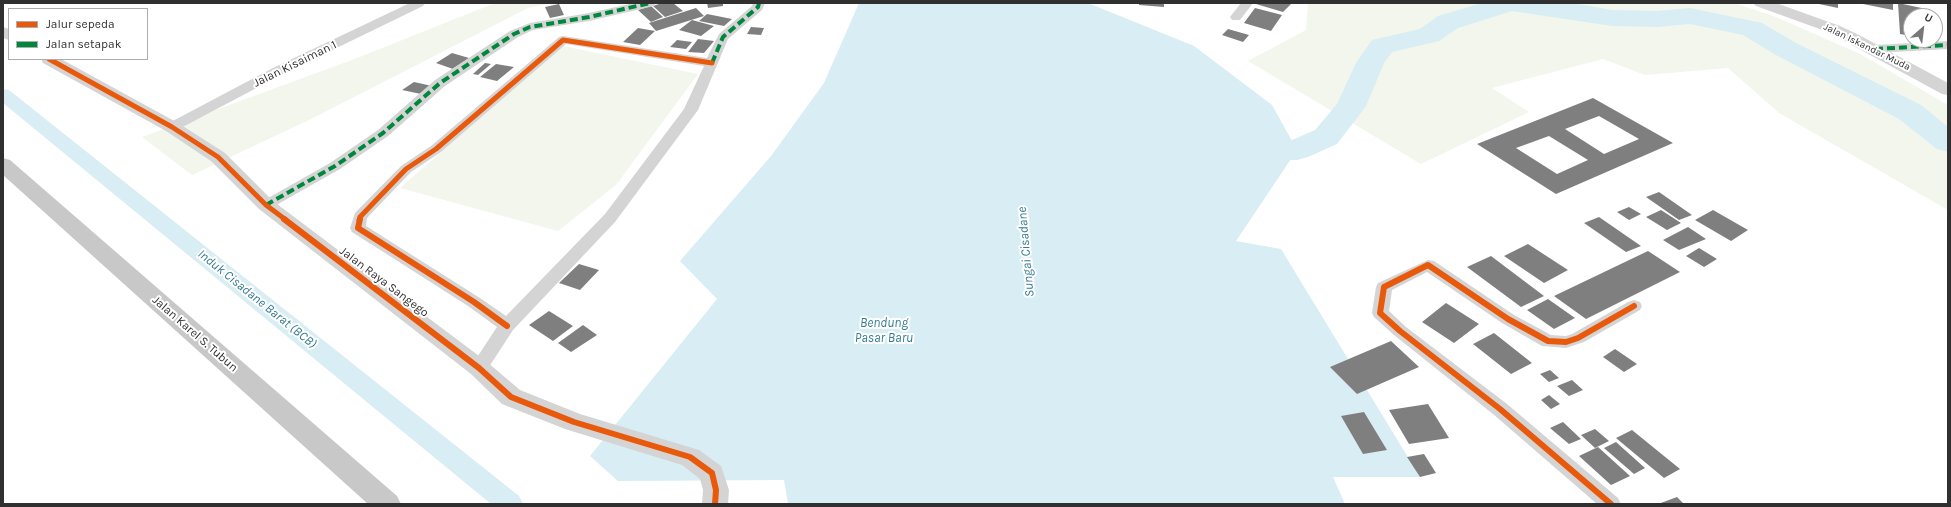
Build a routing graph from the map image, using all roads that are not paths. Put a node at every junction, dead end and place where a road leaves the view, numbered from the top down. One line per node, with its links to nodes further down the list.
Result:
1 (419, 3): 14 (street, Jalan Kisaiman 1)
2 (650, 3): 6 (street)
3 (759, 3): 12 (street)
4 (1247, 3): 7 (street)
5 (1761, 3): 10 (street, Jalan Iskandar Muda)
6 (589, 17): 8 (street); 16 (street)
7 (1236, 17)
8 (563, 40): 12 (street); 18 (street)
9 (1948, 45): 10 (street)
10 (1875, 49): 13 (street, Jalan Iskandar Muda)
11 (51, 60): 14 (street, Jalan Raya Sangego)
12 (712, 63): 18 (street)
13 (1948, 90)
14 (172, 127): 16 (street, Jalan Raya Sangego)
15 (3, 164): 21 (main road, Jalan Karel S. Tubun)
16 (266, 205): 19 (street, Jalan Raya Sangego)
17 (1634, 306): 22 (street)
18 (507, 326): 19 (street)
19 (479, 368): 20 (street, Jalan Raya Sangego)
20 (715, 497)
21 (388, 504)
22 (1611, 504)

